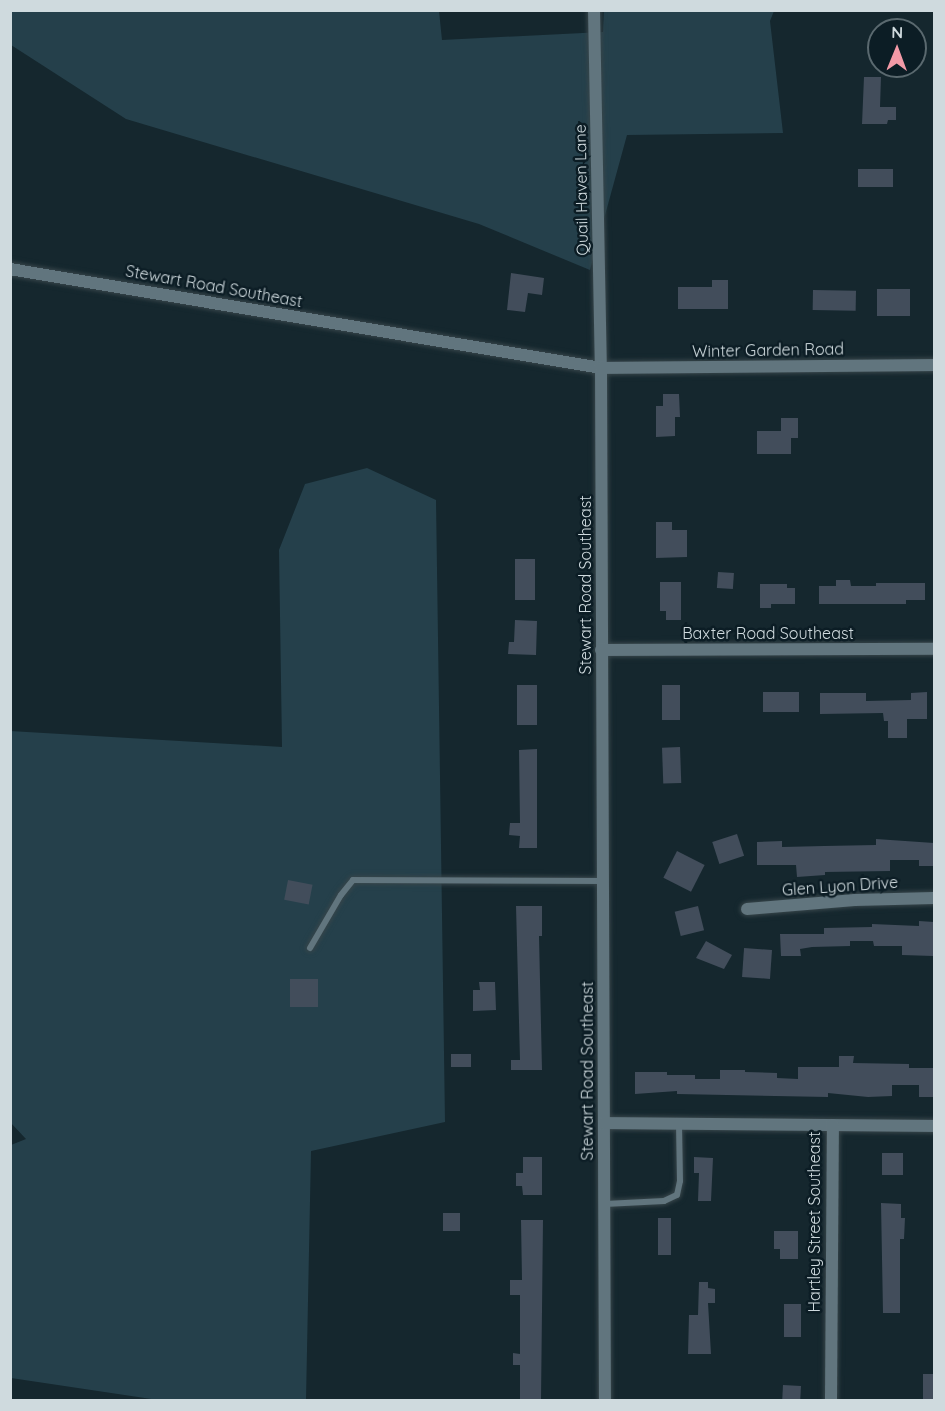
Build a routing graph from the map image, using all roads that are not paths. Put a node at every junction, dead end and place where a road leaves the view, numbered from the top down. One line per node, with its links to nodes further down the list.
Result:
1 (594, 10): 4 (street, Quail Haven Lane)
2 (10, 268): 4 (street, Stewart Road Southeast)
3 (934, 365): 4 (street, Winter Garden Road)
4 (601, 368): 6 (street, Stewart Road Southeast)
5 (934, 649): 6 (street, Baxter Road Southeast)
6 (601, 650): 7 (street, Stewart Road Southeast)
7 (603, 881): 10 (lane); 11 (street, Stewart Road Southeast)
8 (934, 898): 9 (street, Glen Lyon Drive)
9 (747, 909)
10 (310, 948)
11 (604, 1123): 12 (street, Hartley Street Southeast); 15 (street, Stewart Road Southeast)
12 (679, 1123): 13 (street, Hartley Street Southeast); 15 (lane)
13 (833, 1125): 14 (street); 17 (street, Hartley Street Southeast)
14 (934, 1125)
15 (604, 1204): 16 (street, Stewart Road Southeast)
16 (605, 1401)
17 (831, 1401)

